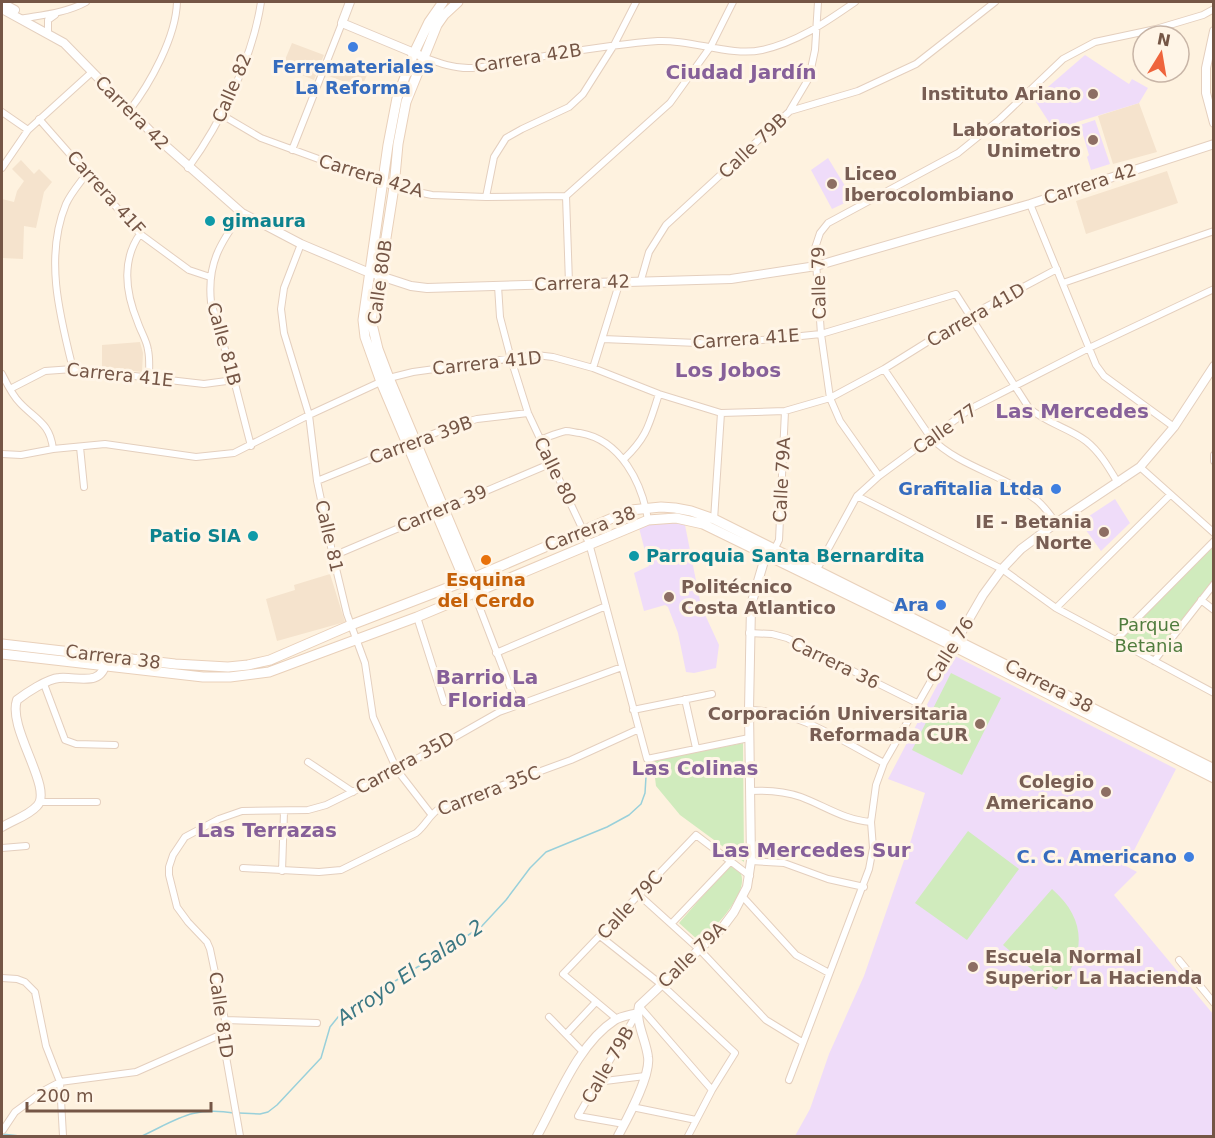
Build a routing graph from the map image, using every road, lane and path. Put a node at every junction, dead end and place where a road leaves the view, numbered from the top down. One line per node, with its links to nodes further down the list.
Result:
1 (86, 2): 15 (street)
2 (177, 2): 25 (street)
3 (261, 2): 28 (street, Calle 82)
4 (350, 2): 17 (street)
5 (442, 2): 23 (main road, Calle 80B)
6 (458, 2): 23 (main road, Calle 80B)
7 (636, 2): 21 (street)
8 (734, 2): 22 (street)
9 (818, 2): 18 (street)
10 (855, 2): 18 (street)
11 (995, 2): 26 (street, Calle 79B)
12 (2, 3): 16 (street, Carrera 42)
13 (2, 9): 16 (street, Carrera 42)
14 (1214, 9): 46 (street, Calle 79)
15 (60, 11): 16 (street); 20 (street)
16 (20, 19): 20 (street, Carrera 42)
17 (342, 23): 23 (street, Carrera 42B); 33 (street)
18 (816, 29): 22 (street); 26 (street)
19 (1214, 31): 30 (street)
20 (48, 33): 24 (street, Carrera 42)
21 (614, 45): 22 (street); 23 (street, Carrera 42B); 40 (street)
22 (711, 46): 39 (street)
23 (419, 55): 37 (main road, Calle 80B); 38 (main road, Calle 80B)
24 (92, 72): 25 (street, Carrera 42); 29 (street)
25 (129, 111): 35 (street, Carrera 42)
26 (790, 111): 51 (street, Calle 79B)
27 (2, 112): 31 (street)
28 (222, 116): 33 (street, Carrera 42A); 35 (street, Calle 82)
29 (39, 119): 31 (street); 36 (street, Carrera 41F)
30 (1214, 123)
31 (28, 130): 34 (street)
32 (1214, 144): 41 (street, Carrera 42)
33 (292, 150): 37 (street, Carrera 42A)
34 (2, 168)
35 (188, 168): 42 (street, Carrera 42)
36 (87, 173): 44 (street, Carrera 41F); 64 (street)
37 (383, 183): 38 (street, Carrera 42A); 48 (main road, Calle 80B)
38 (394, 187): 40 (street, Carrera 42A); 49 (main road, Calle 80B)
39 (566, 196): 40 (street, Carrera 42A); 53 (street)
40 (486, 197)
41 (1030, 204): 46 (street, Carrera 42); 47 (street)
42 (242, 213): 45 (street, Carrera 42); 50 (street, Calle 81B)
43 (1214, 231): 54 (street)
44 (140, 234): 50 (street, Carrera 41F); 67 (street)
45 (301, 244): 48 (street, Carrera 42); 77 (street, Calle 81)
46 (816, 266): 51 (street, Carrera 42); 58 (street, Calle 79)
47 (1057, 269): 54 (street); 57 (street, Carrera 41D)
48 (370, 273): 49 (street, Carrera 42); 69 (main road, Calle 80B)
49 (380, 276): 55 (street, Carrera 42); 69 (main road, Calle 80B)
50 (210, 277): 68 (street, Calle 81B)
51 (641, 280): 52 (street, Carrera 42)
52 (620, 281): 53 (street, Carrera 42); 59 (street)
53 (569, 283): 55 (street, Carrera 42)
54 (1063, 283): 60 (street)
55 (498, 286): 61 (street, Calle 80)
56 (1214, 289): 60 (street, Calle 77)
57 (969, 316): 58 (street, Carrera 41E); 65 (street, Carrera 41D); 70 (street)
58 (821, 334): 59 (street, Carrera 41E); 73 (street, Calle 79)
59 (603, 339): 63 (street)
60 (1089, 348): 70 (street, Calle 77); 78 (street)
61 (511, 359): 63 (street, Carrera 41D); 69 (street, Carrera 41D); 75 (street, Calle 80)
62 (1214, 366): 78 (street, Calle 76)
63 (592, 368): 72 (street, Carrera 41D)
64 (73, 369): 67 (street, Carrera 41E); 71 (street, Carrera 41E)
65 (884, 369): 73 (street, Carrera 41D); 79 (street)
66 (2, 374): 71 (street)
67 (149, 378): 68 (street, Carrera 41E)
68 (234, 380): 82 (street, Calle 81B)
69 (385, 380): 77 (street, Carrera 41D); 81 (main road, Calle 80B)
70 (1014, 386): 79 (street, Calle 77); 93 (street)
71 (10, 389): 84 (street)
72 (659, 394): 76 (street, Carrera 41D); 87 (street)
73 (830, 398): 74 (street, Carrera 41D); 91 (street, Calle 79)
74 (785, 411): 76 (street, Carrera 41D); 106 (street, Calle 79A)
75 (528, 413): 80 (street, Calle 80); 81 (street, Carrera 39B)
76 (721, 413): 101 (street)
77 (309, 415): 82 (street, Carrera 41D); 92 (street, Calle 81)
78 (1174, 427): 90 (street, Calle 76)
79 (931, 438): 91 (street, Calle 77); 100 (street)
80 (539, 440): 87 (street); 89 (street, Calle 80)
81 (411, 442): 92 (street, Carrera 39B); 98 (main road, Calle 80B)
82 (251, 446): 83 (street, Carrera 41D)
83 (80, 447): 84 (street, Carrera 41D); 94 (street)
84 (53, 449): 85 (street, Carrera 41D)
85 (2, 454)
86 (1214, 455): 88 (street)
87 (624, 459): 97 (street)
88 (1214, 461)
89 (552, 464): 98 (street, Carrera 39); 102 (street, Calle 80)
90 (1140, 467): 93 (street, Calle 76); 95 (street)
91 (879, 476): 96 (street, Calle 77)
92 (317, 481): 107 (street, Calle 81)
93 (1118, 483): 100 (street, Calle 76)
94 (84, 487)
95 (1170, 495): 103 (street); 115 (street)
96 (857, 496): 108 (street); 109 (street, Calle 77)
97 (646, 508): 99 (street); 101 (main road, Carrera 38); 102 (main road, Carrera 38)
98 (441, 510): 107 (street, Carrera 39); 110 (main road, Calle 80B)
99 (648, 520): 101 (main road, Carrera 38); 105 (main road, Carrera 38)
100 (1056, 523): 108 (street, Calle 76)
101 (713, 524): 106 (main road, Carrera 38)
102 (582, 530): 105 (street, Calle 80); 110 (main road, Carrera 38)
103 (1214, 533)
104 (1214, 541): 121 (street)
105 (589, 543): 112 (main road, Carrera 38); 114 (street, Calle 80)
106 (771, 552): 109 (main road, Carrera 38); 119 (street, Calle 79A); 122 (main road, Carrera 38)
107 (333, 556): 118 (street, Calle 81)
108 (1002, 569): 115 (street); 122 (street, Calle 76)
109 (816, 571): 122 (main road, Carrera 38)
110 (469, 579): 112 (main road, Calle 80B); 118 (main road, Carrera 38)
111 (1214, 584): 113 (street)
112 (474, 593): 117 (main road, Carrera 38); 124 (street, Calle 80B)
113 (1201, 600): 116 (street); 127 (street)
114 (606, 606): 124 (street); 129 (street, Calle 80)
115 (1056, 608): 121 (street)
116 (1214, 610)
117 (417, 617): 120 (main road, Carrera 38); 134 (street)
118 (351, 625): 120 (street, Calle 81); 126 (main road, Carrera 38)
119 (750, 633): 135 (street, Carrera 36); 138 (street, Calle 79A)
120 (357, 640): 128 (main road, Carrera 38); 145 (street, Calle 81)
121 (1116, 640): 127 (street)
122 (954, 643): 135 (street, Calle 76); 146 (main road, Carrera 38); 147 (main road, Carrera 38)
123 (2, 644): 126 (main road, Carrera 38)
124 (496, 653): 136 (street, Calle 80B)
125 (2, 654): 128 (main road, Carrera 38)
126 (107, 656): 128 (street)
127 (1154, 661): 131 (street)
128 (105, 666): 130 (street)
129 (622, 667): 136 (street, Carrera 35D); 137 (street, Calle 80)
130 (44, 684): 141 (street); 150 (street)
131 (1214, 693)
132 (712, 694): 133 (street)
133 (685, 699): 137 (street); 142 (street)
134 (444, 702)
135 (917, 704): 144 (street, Calle 76)
136 (517, 705): 145 (street, Carrera 35D)
137 (633, 710): 139 (street, Calle 80)
138 (749, 710): 140 (street, Calle 79A); 144 (street)
139 (639, 729): 142 (street, Calle 80); 153 (street, Carrera 35C)
140 (749, 738): 142 (street); 148 (street, Calle 79A)
141 (115, 745)
142 (696, 748)
143 (309, 762): 149 (street)
144 (884, 763): 154 (street, Calle 76)
145 (397, 770): 149 (street, Carrera 35D); 153 (street, Calle 81)
146 (1214, 770)
147 (1214, 778)
148 (750, 791): 154 (street); 161 (street, Calle 79A)
149 (353, 792): 152 (street, Carrera 35D)
150 (40, 802): 151 (street); 155 (street)
151 (97, 802)
152 (284, 812): 156 (street, Carrera 35D); 163 (street)
153 (431, 814): 163 (street, Carrera 35C)
154 (871, 822): 165 (street, Calle 76)
155 (2, 827)
156 (185, 837): 180 (street, Calle 81D)
157 (26, 846): 158 (street)
158 (2, 848): 159 (street)
159 (2, 854)
160 (731, 861): 164 (street); 166 (street, Calle 79C); 168 (street)
161 (751, 861): 164 (street, Calle 79A); 165 (street)
162 (243, 868): 163 (street, Carrera 35C)
163 (282, 871)
164 (750, 876): 167 (street, Calle 79A)
165 (864, 887): 172 (street, Calle 76)
166 (638, 894): 168 (street); 169 (street, Calle 79C)
167 (743, 897): 170 (street, Calle 79A); 172 (street)
168 (672, 923): 170 (street)
169 (600, 936): 174 (street); 175 (street, Calle 79C)
170 (700, 950): 174 (street, Calle 79A); 184 (street)
171 (1179, 960): 176 (street)
172 (829, 973): 184 (street, Calle 76)
173 (2, 978): 188 (street)
174 (662, 985): 177 (street, Calle 79A); 190 (street)
175 (595, 1003): 179 (street); 182 (street)
176 (1214, 1003)
177 (638, 1009): 179 (street); 186 (street); 189 (street, Calle 79B); 190 (street)
178 (549, 1017): 182 (street)
179 (617, 1019): 185 (street)
180 (225, 1020): 181 (street); 183 (street, Calle 81D)
181 (316, 1023)
182 (567, 1033): 185 (street)
183 (222, 1034): 188 (street); 196 (street, Calle 81D)
184 (802, 1042): 187 (street, Calle 76)
185 (582, 1051): 197 (street)
186 (645, 1076): 189 (street); 191 (street)
187 (789, 1080)
188 (60, 1082): 194 (street); 195 (street)
189 (597, 1082): 193 (street, Calle 79B)
190 (712, 1090): 192 (street)
191 (632, 1107): 192 (street); 193 (street)
192 (696, 1120): 199 (street)
193 (624, 1124): 198 (street)
194 (3, 1130)
195 (63, 1137)
196 (240, 1137)
197 (537, 1137)
198 (618, 1137)
199 (688, 1137)

